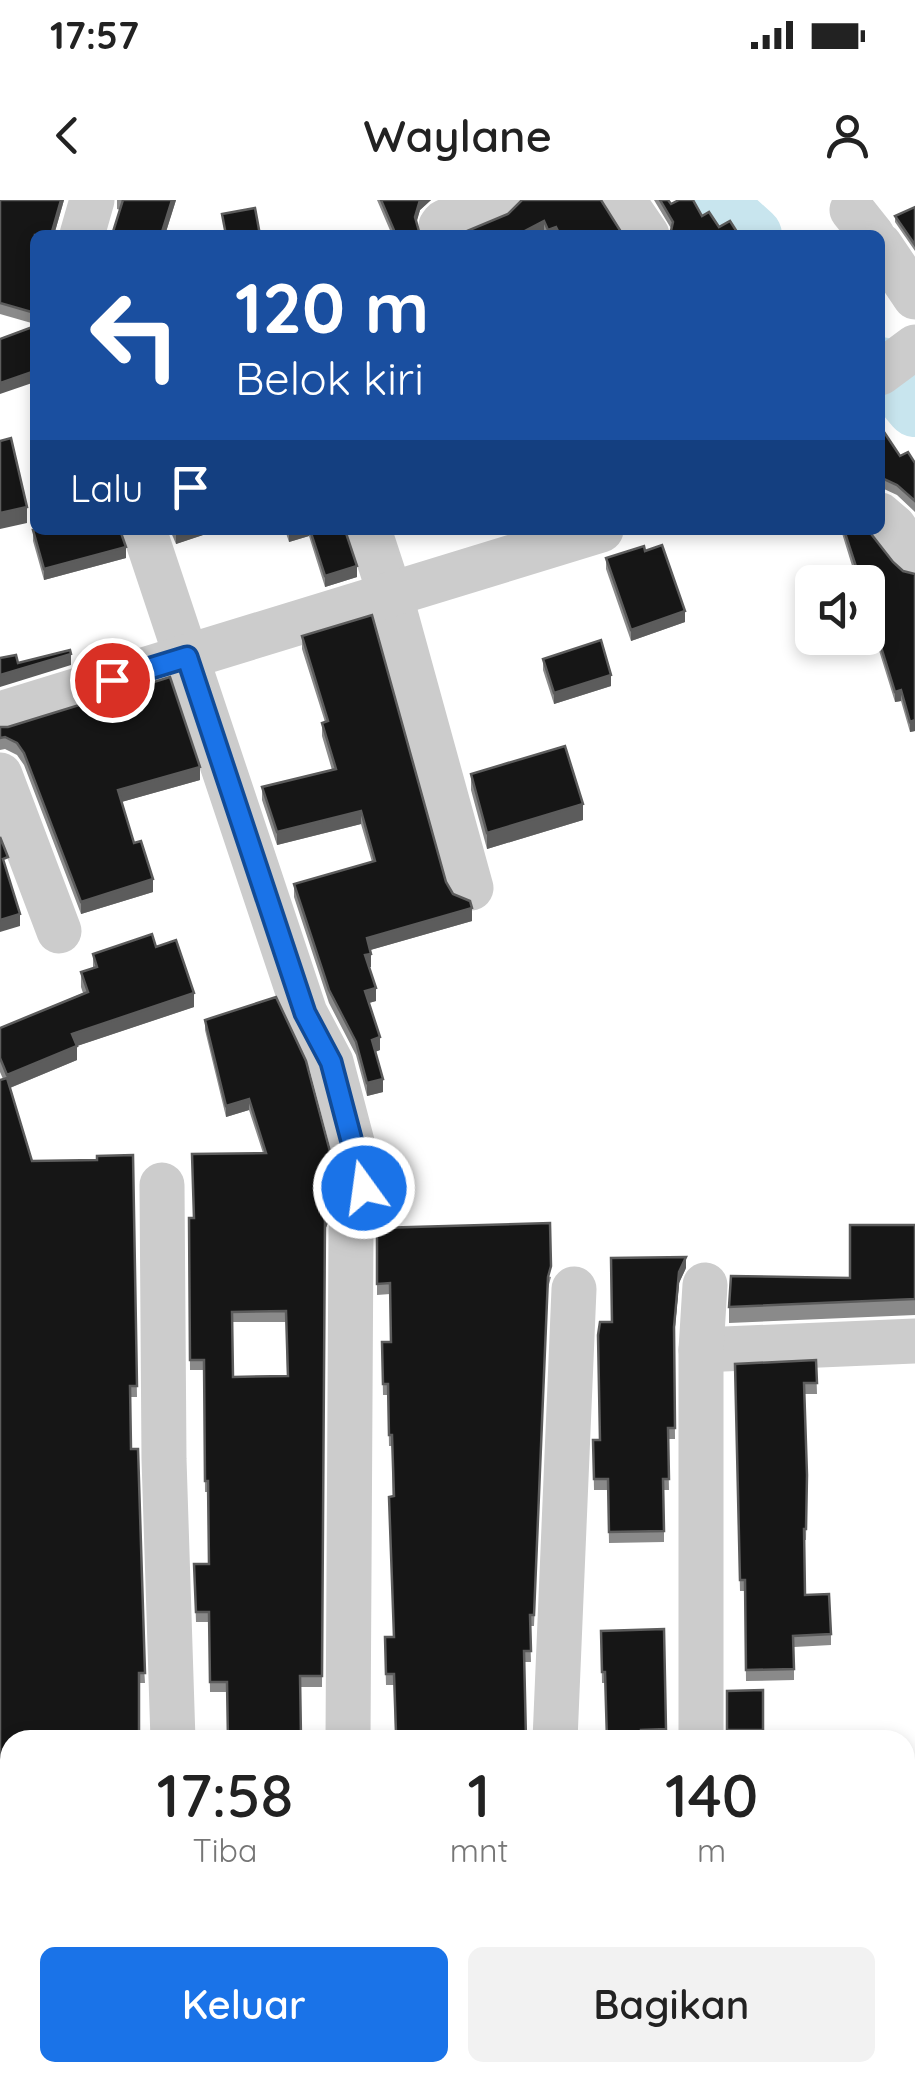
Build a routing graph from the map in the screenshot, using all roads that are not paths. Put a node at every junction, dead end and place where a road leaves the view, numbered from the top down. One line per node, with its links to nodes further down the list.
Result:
1 (92, 200): 4 (street)
2 (498, 200): 5 (street)
3 (623, 200): 6 (street)
4 (83, 230)
5 (441, 230)
6 (644, 230)
7 (885, 252): 8 (street)
8 (915, 297)
9 (915, 347): 10 (street)
10 (885, 369)
11 (885, 520): 15 (street)
12 (146, 535): 17 (street)
13 (371, 535): 16 (street)
14 (584, 535): 16 (street)
15 (915, 558)
16 (390, 594): 17 (street); 20 (street)
17 (187, 657): 18 (street); 28 (street)
18 (0, 714)
19 (0, 775): 21 (street)
20 (471, 888)
21 (59, 930)
22 (162, 1185): 27 (street)
23 (705, 1284): 26 (street)
24 (574, 1289): 29 (street)
25 (915, 1340): 26 (street)
26 (701, 1350): 30 (street)
27 (174, 1730)
28 (348, 1730)
29 (555, 1730)
30 (701, 1730)

